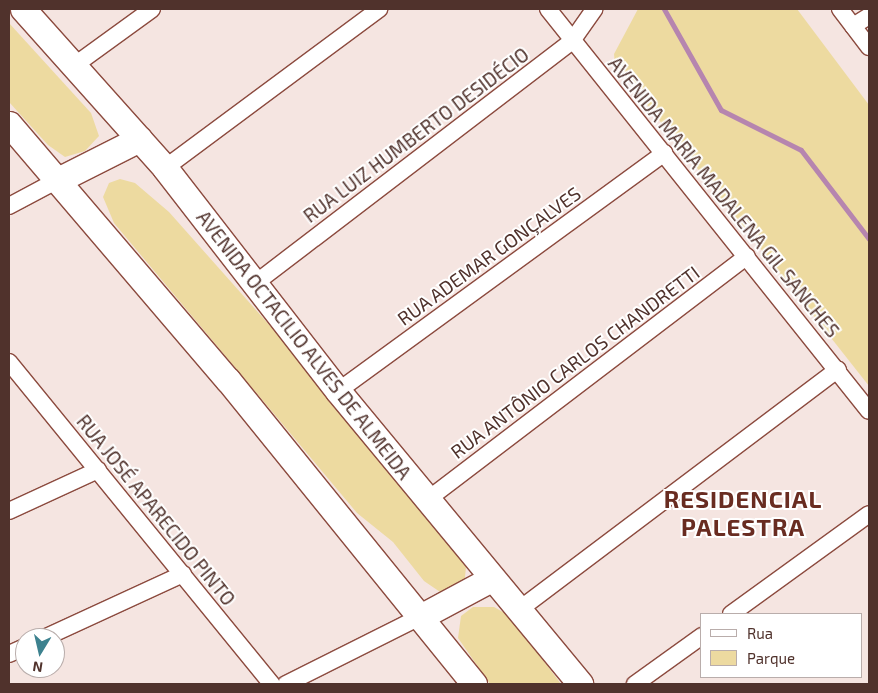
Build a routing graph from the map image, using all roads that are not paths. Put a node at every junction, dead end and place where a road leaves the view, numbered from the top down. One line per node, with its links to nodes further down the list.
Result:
1 (23, 9): 11 (main road, AVENIDA OCTACILIO ALVES DE ALMEIDA)
2 (152, 9): 11 (street)
3 (379, 9): 15 (street)
4 (548, 9): 9 (street, AVENIDA MARIA MADALENA GIL SANCHES)
5 (594, 9): 9 (street, RUA LUIZ HUMBERTO DESIDÉCIO)
6 (840, 9): 8 (street)
7 (869, 16): 8 (street)
8 (853, 26): 10 (street)
9 (572, 41): 14 (street, AVENIDA MARIA MADALENA GIL SANCHES); 19 (street, RUA LUIZ HUMBERTO DESIDÉCIO)
10 (869, 46)
11 (76, 65): 13 (main road, AVENIDA OCTACILIO ALVES DE ALMEIDA)
12 (9, 124): 16 (main road)
13 (139, 139): 15 (main road, AVENIDA OCTACILIO ALVES DE ALMEIDA); 16 (main road)
14 (664, 153): 18 (street, AVENIDA MARIA MADALENA GIL SANCHES); 22 (street, RUA ADEMAR GONÇALVES)
15 (165, 168): 19 (main road, AVENIDA OCTACILIO ALVES DE ALMEIDA)
16 (58, 180): 17 (street); 32 (main road)
17 (9, 206)
18 (747, 256): 21 (street, AVENIDA MARIA MADALENA GIL SANCHES); 25 (street, RUA ANTÔNIO CARLOS CHANDRETTI)
19 (253, 285): 22 (main road, AVENIDA OCTACILIO ALVES DE ALMEIDA)
20 (9, 362): 24 (street, RUA JOSÉ APARECIDO PINTO)
21 (838, 369): 23 (street, AVENIDA MARIA MADALENA GIL SANCHES); 30 (street)
22 (338, 391): 25 (main road, AVENIDA OCTACILIO ALVES DE ALMEIDA)
23 (869, 411)
24 (98, 470): 26 (street); 28 (street, RUA JOSÉ APARECIDO PINTO)
25 (427, 500): 29 (main road, AVENIDA OCTACILIO ALVES DE ALMEIDA)
26 (9, 511)
27 (869, 514): 31 (street)
28 (183, 574): 33 (street); 35 (street, RUA JOSÉ APARECIDO PINTO)
29 (491, 579): 30 (main road, AVENIDA OCTACILIO ALVES DE ALMEIDA); 32 (main road)
30 (520, 609): 38 (main road, AVENIDA OCTACILIO ALVES DE ALMEIDA)
31 (732, 613)
32 (422, 616): 36 (street); 37 (main road)
33 (65, 628)
34 (700, 637): 39 (street)
35 (272, 684)
36 (286, 684)
37 (474, 684)
38 (580, 684)
39 (635, 684)

